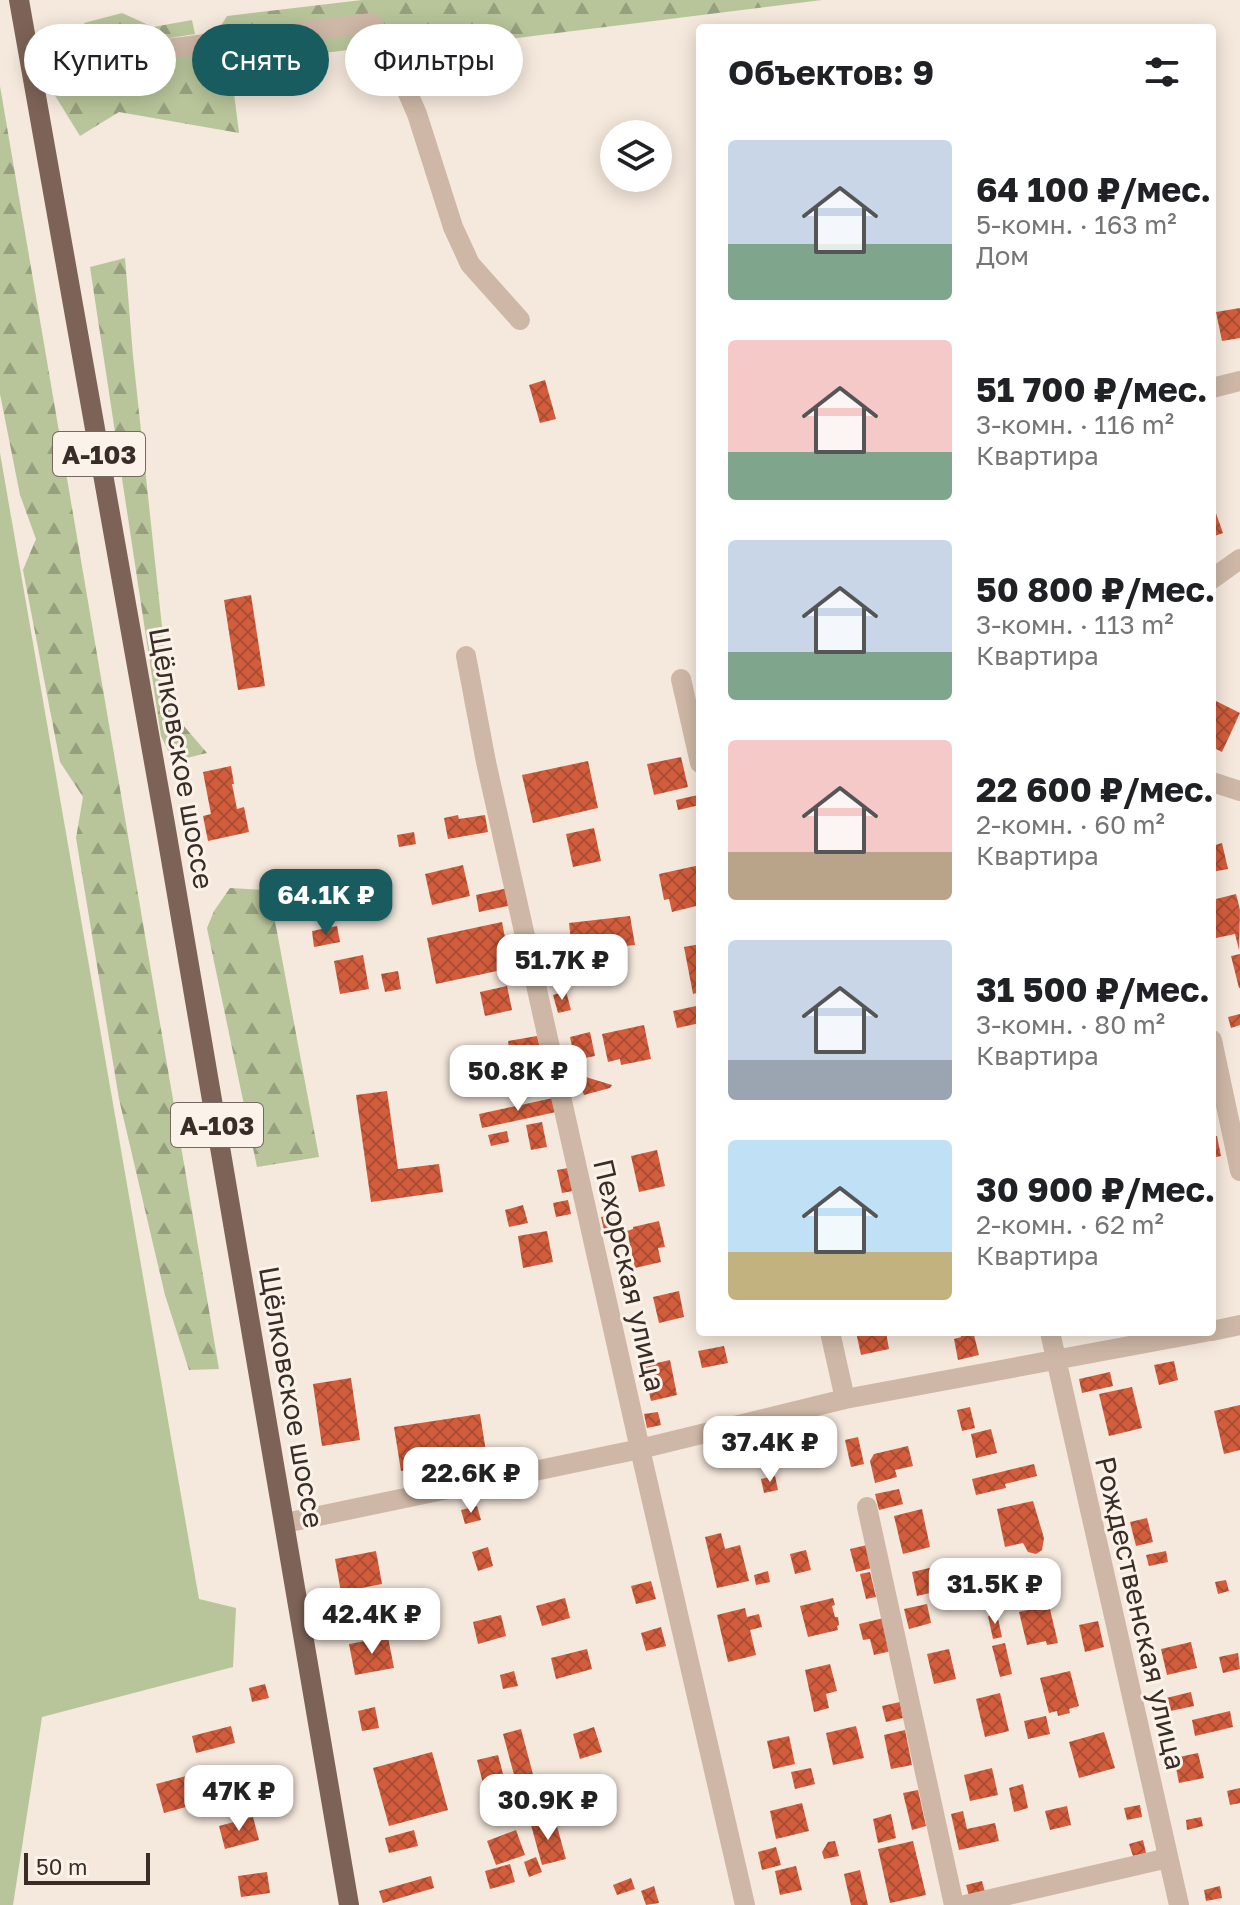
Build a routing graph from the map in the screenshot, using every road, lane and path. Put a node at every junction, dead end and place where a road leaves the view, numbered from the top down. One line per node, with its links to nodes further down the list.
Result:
1 (19, 0): 2 (main road, Щёлковское шоссе / А-103)
2 (24, 28)
3 (176, 48): 5 (street)
4 (36, 96): 26 (main road, Щёлковское шоссе / А-103)
5 (520, 320)
6 (1240, 381): 7 (street)
7 (1216, 387)
8 (1240, 559): 9 (street)
9 (1216, 576)
10 (466, 656): 24 (street, Пехорская улица)
11 (681, 679): 12 (street)
12 (696, 745)
13 (1216, 783): 14 (street)
14 (1240, 791)
15 (1216, 1059): 16 (street)
16 (1240, 1171)
17 (1240, 1325): 18 (street)
18 (1216, 1330)
19 (831, 1336): 23 (street)
20 (1051, 1336): 22 (street, Рождественская улица)
21 (1184, 1336): 22 (street)
22 (1056, 1361): 23 (street); 27 (street, Рождественская улица)
23 (845, 1399): 24 (street)
24 (640, 1449): 26 (street); 29 (street, Пехорская улица)
25 (867, 1507): 30 (street)
26 (285, 1523): 28 (main road, Щёлковское шоссе / А-103)
27 (1168, 1858): 31 (street); 32 (street, Рождественская улица)
28 (349, 1905)
29 (745, 1905)
30 (954, 1905)
31 (965, 1905)
32 (1179, 1905)

